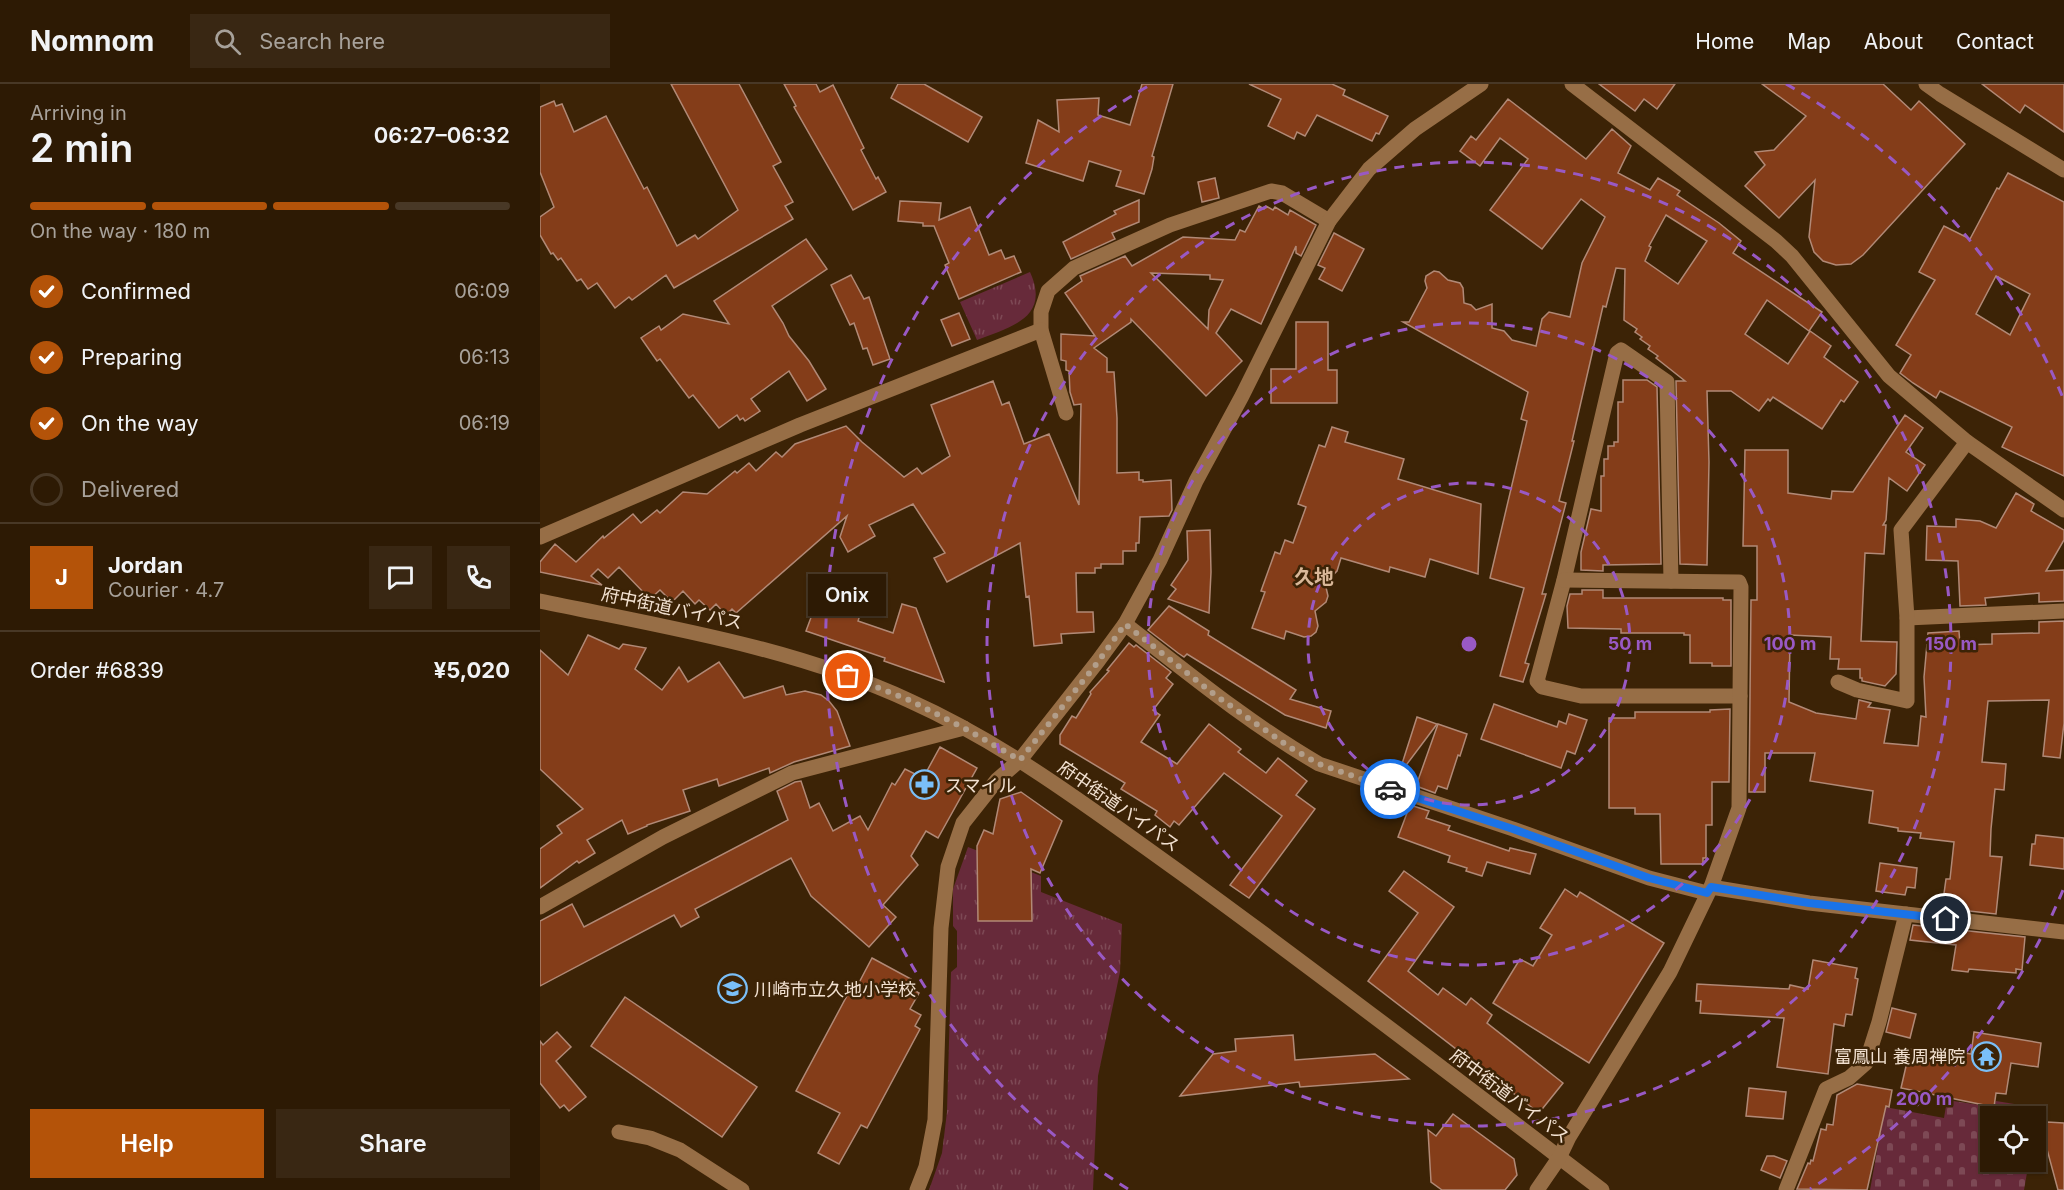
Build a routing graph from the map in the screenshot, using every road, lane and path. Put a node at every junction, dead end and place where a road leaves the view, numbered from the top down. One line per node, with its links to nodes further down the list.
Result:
1 (1481, 84): 5 (street)
2 (1572, 84): 8 (street)
3 (1926, 84): 4 (street)
4 (2064, 170)
5 (1329, 221): 6 (street); 16 (street)
6 (1041, 330): 7 (street); 10 (street)
7 (1066, 413)
8 (1967, 442): 9 (street); 15 (street)
9 (2064, 510)
10 (540, 537)
11 (1564, 580): 12 (street); 12 (street); 18 (street)
12 (1671, 581): 18 (street)
13 (540, 601): 19 (street, 府中街道バイパス)
14 (2064, 610): 15 (street)
15 (1907, 618): 17 (street)
16 (1125, 624): 20 (street); 21 (street)
17 (1838, 682)
18 (1740, 696): 21 (street)
19 (964, 728): 20 (street, 府中街道バイパス); 22 (street)
20 (1020, 760): 26 (street, 府中街道バイパス); 28 (street)
21 (1709, 890): 23 (street); 26 (street)
22 (540, 907)
23 (1906, 914): 24 (street); 31 (street)
24 (2064, 932)
25 (619, 1132): 27 (street)
26 (1559, 1158): 29 (street); 30 (street, 府中街道バイパス)
27 (742, 1190)
28 (917, 1190)
29 (1537, 1190)
30 (1602, 1190)
31 (1786, 1190)

